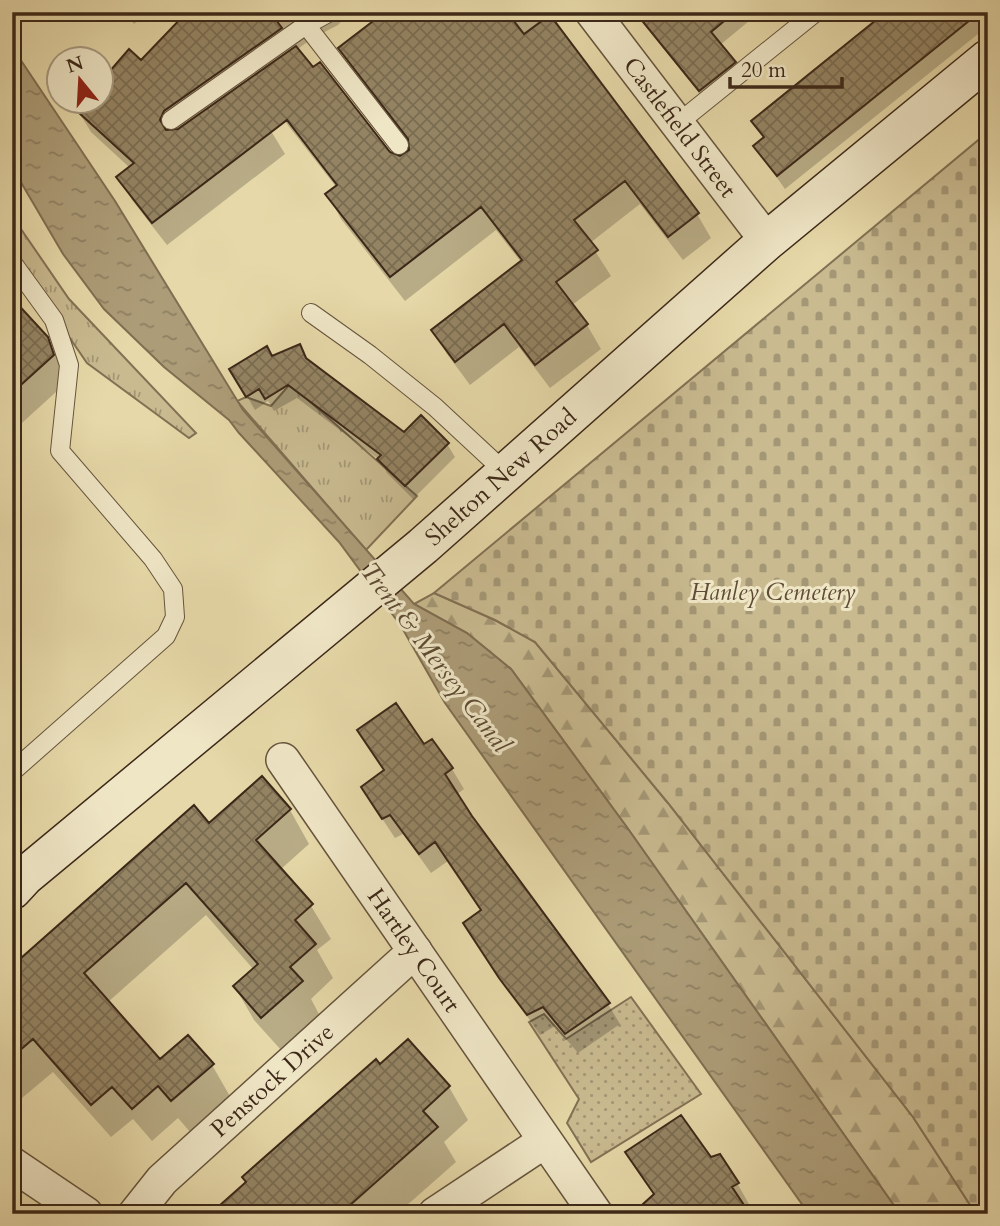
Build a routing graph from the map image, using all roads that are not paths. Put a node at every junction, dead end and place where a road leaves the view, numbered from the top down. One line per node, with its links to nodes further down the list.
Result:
1 (330, 12): 4 (lane)
2 (592, 12): 7 (street, Castlefield Street)
3 (816, 12): 7 (lane)
4 (306, 25): 6 (lane); 8 (lane)
5 (988, 59): 9 (main road, Shelton New Road)
6 (171, 120)
7 (677, 124): 9 (street, Castlefield Street)
8 (399, 145)
9 (767, 241): 12 (main road, Shelton New Road)
10 (12, 262): 14 (lane)
11 (311, 313): 12 (lane)
12 (506, 472): 15 (main road, Shelton New Road)
13 (283, 760): 16 (street, Hartley Court)
14 (12, 772)
15 (13, 888)
16 (415, 951): 17 (street, Hartley Court); 20 (street, Penstock Drive)
17 (545, 1140): 21 (street); 22 (street, Hartley Court)
18 (12, 1164): 19 (street)
19 (86, 1214)
20 (135, 1214)
21 (435, 1214)
22 (596, 1214)

